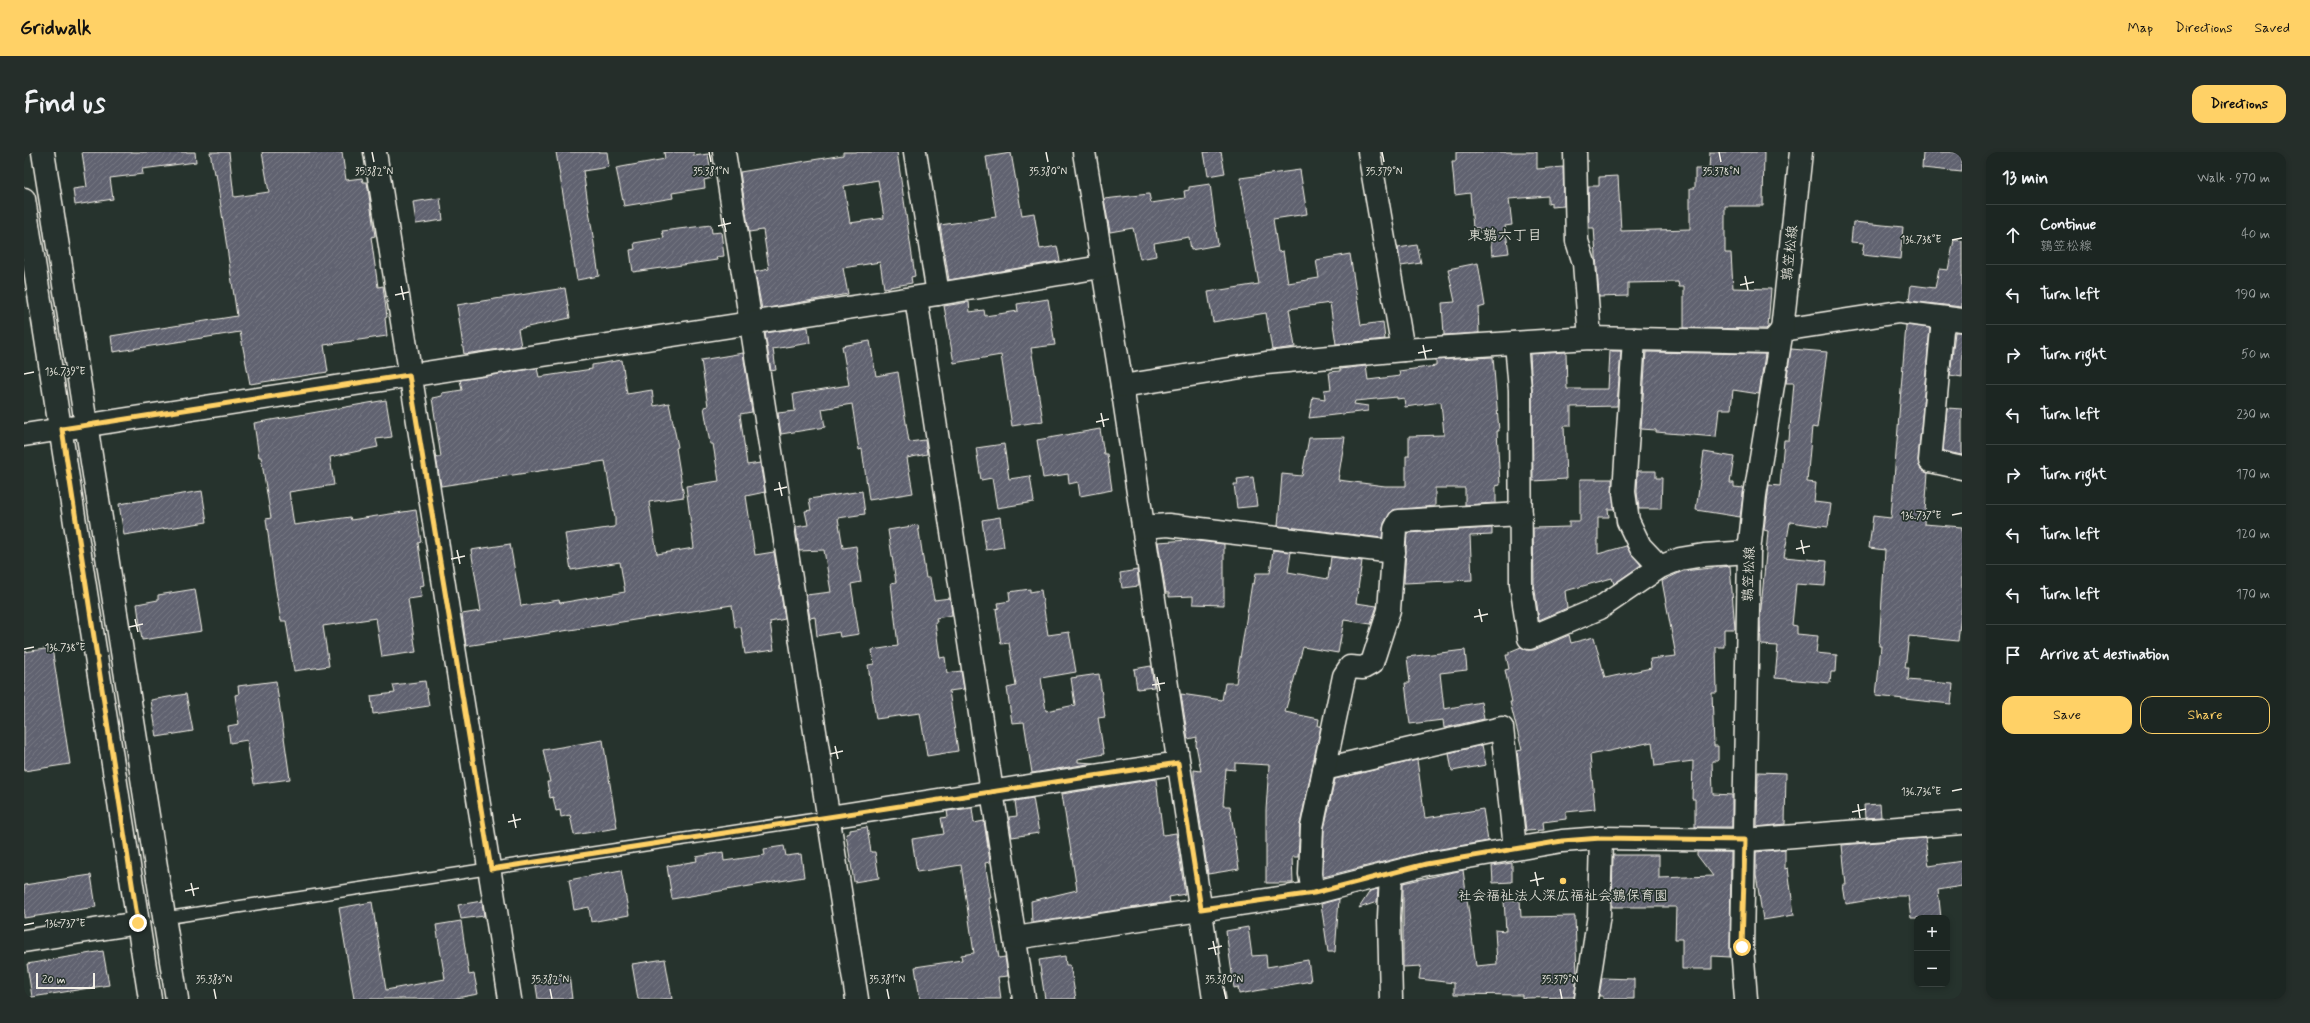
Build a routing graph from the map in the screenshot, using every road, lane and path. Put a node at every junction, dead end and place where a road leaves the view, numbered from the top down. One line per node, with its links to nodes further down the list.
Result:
1 (42, 152): 22 (street)
2 (375, 152): 20 (street)
3 (724, 152): 14 (street)
4 (915, 152): 11 (street)
5 (1084, 152): 10 (street)
6 (1369, 152): 19 (street)
7 (1575, 152): 16 (street)
8 (1801, 152): 15 (street, 鶉笠松線)
9 (24, 199): 23 (street)
10 (1101, 267): 11 (street); 21 (street)
11 (938, 294): 12 (street)
12 (916, 298): 14 (street); 33 (street)
13 (1954, 319): 15 (street); 25 (street)
14 (751, 322): 20 (street); 34 (street)
15 (1782, 330): 17 (street); 29 (street, 鶉笠松線)
16 (1590, 338): 17 (street); 18 (street)
17 (1634, 339): 30 (street)
18 (1516, 343): 19 (street); 26 (street)
19 (1403, 350): 21 (street)
20 (409, 375): 22 (street); 39 (street)
21 (1122, 386): 27 (street)
22 (85, 425): 23 (street); 43 (street)
23 (62, 429): 24 (street); 44 (street)
24 (24, 435)
25 (1962, 468)
26 (1521, 514): 28 (street); 30 (street)
27 (1143, 527): 28 (street); 31 (street)
28 (1394, 552): 32 (street)
29 (1749, 552): 30 (street); 37 (street, 鶉笠松線)
30 (1660, 567)
31 (1178, 763): 33 (street); 42 (street)
32 (1324, 769): 38 (street); 41 (street)
33 (993, 792): 34 (street); 45 (street)
34 (830, 817): 39 (lane); 50 (street)
35 (1962, 823): 37 (street)
36 (1601, 838): 37 (street); 38 (street); 54 (street)
37 (1745, 840): 55 (street, 鶉笠松線)
38 (1515, 848): 40 (street)
39 (491, 869): 43 (lane); 49 (street)
40 (1391, 874): 41 (street); 53 (street)
41 (1314, 893): 42 (street)
42 (1201, 909): 45 (street); 52 (street)
43 (165, 918): 48 (street)
44 (138, 923): 46 (street); 47 (street)
45 (1015, 938): 51 (street)
46 (24, 941)
47 (150, 999)
48 (177, 999)
49 (510, 999)
50 (856, 999)
51 (1024, 999)
52 (1214, 999)
53 (1391, 999)
54 (1586, 999)
55 (1746, 999)

